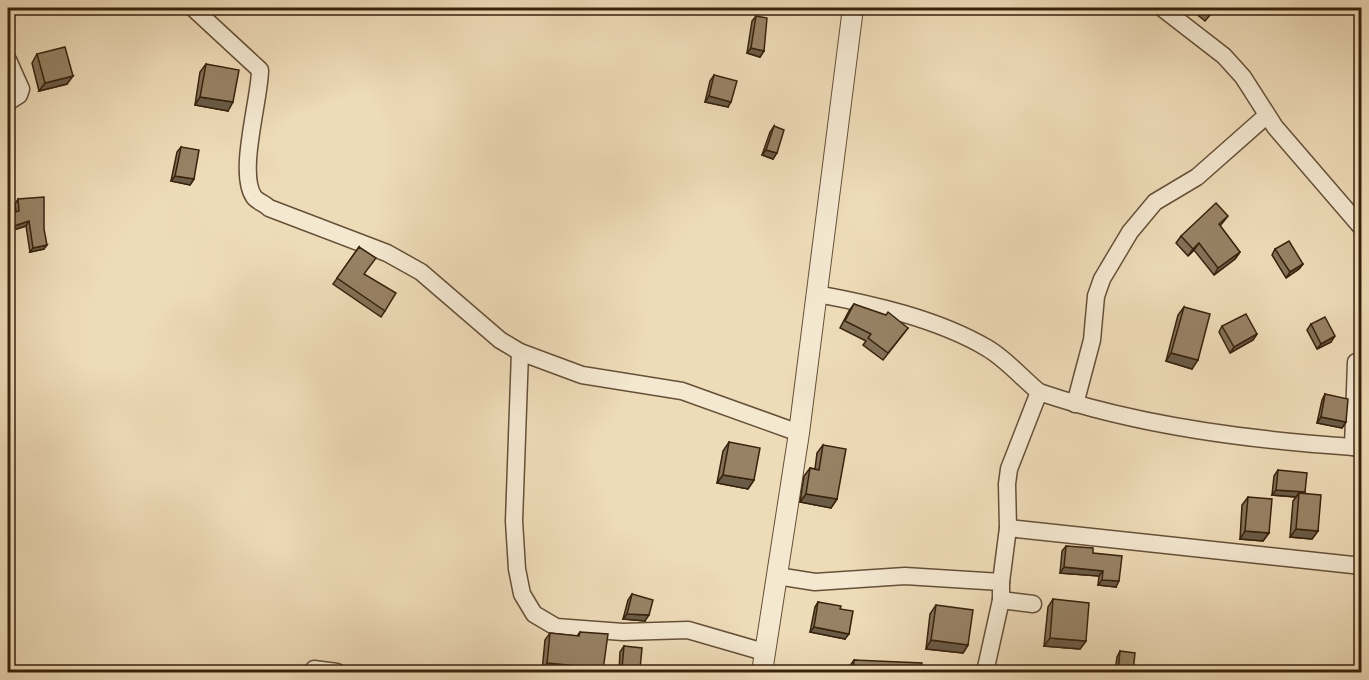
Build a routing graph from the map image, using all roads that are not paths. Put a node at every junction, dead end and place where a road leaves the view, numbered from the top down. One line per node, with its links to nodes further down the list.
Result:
1 (193, 8): 9 (street)
2 (853, 8): 8 (street)
3 (1162, 8): 6 (street)
4 (8, 60): 5 (street)
5 (8, 102)
6 (1266, 116): 7 (street); 12 (street)
7 (1362, 228)
8 (817, 294): 11 (street); 13 (street)
9 (520, 352): 13 (street); 21 (street)
10 (1356, 362): 14 (street)
11 (1039, 392): 12 (street); 15 (street)
12 (1075, 404): 14 (street)
13 (799, 433): 17 (street)
14 (1357, 448)
15 (1008, 528): 16 (street); 18 (street)
16 (1362, 566)
17 (777, 576): 18 (street); 21 (street)
18 (1002, 582): 19 (street)
19 (1001, 600): 20 (street); 25 (street)
20 (1033, 604)
21 (764, 652): 24 (street)
22 (314, 669): 23 (street)
23 (338, 672)
24 (762, 672)
25 (985, 672)

